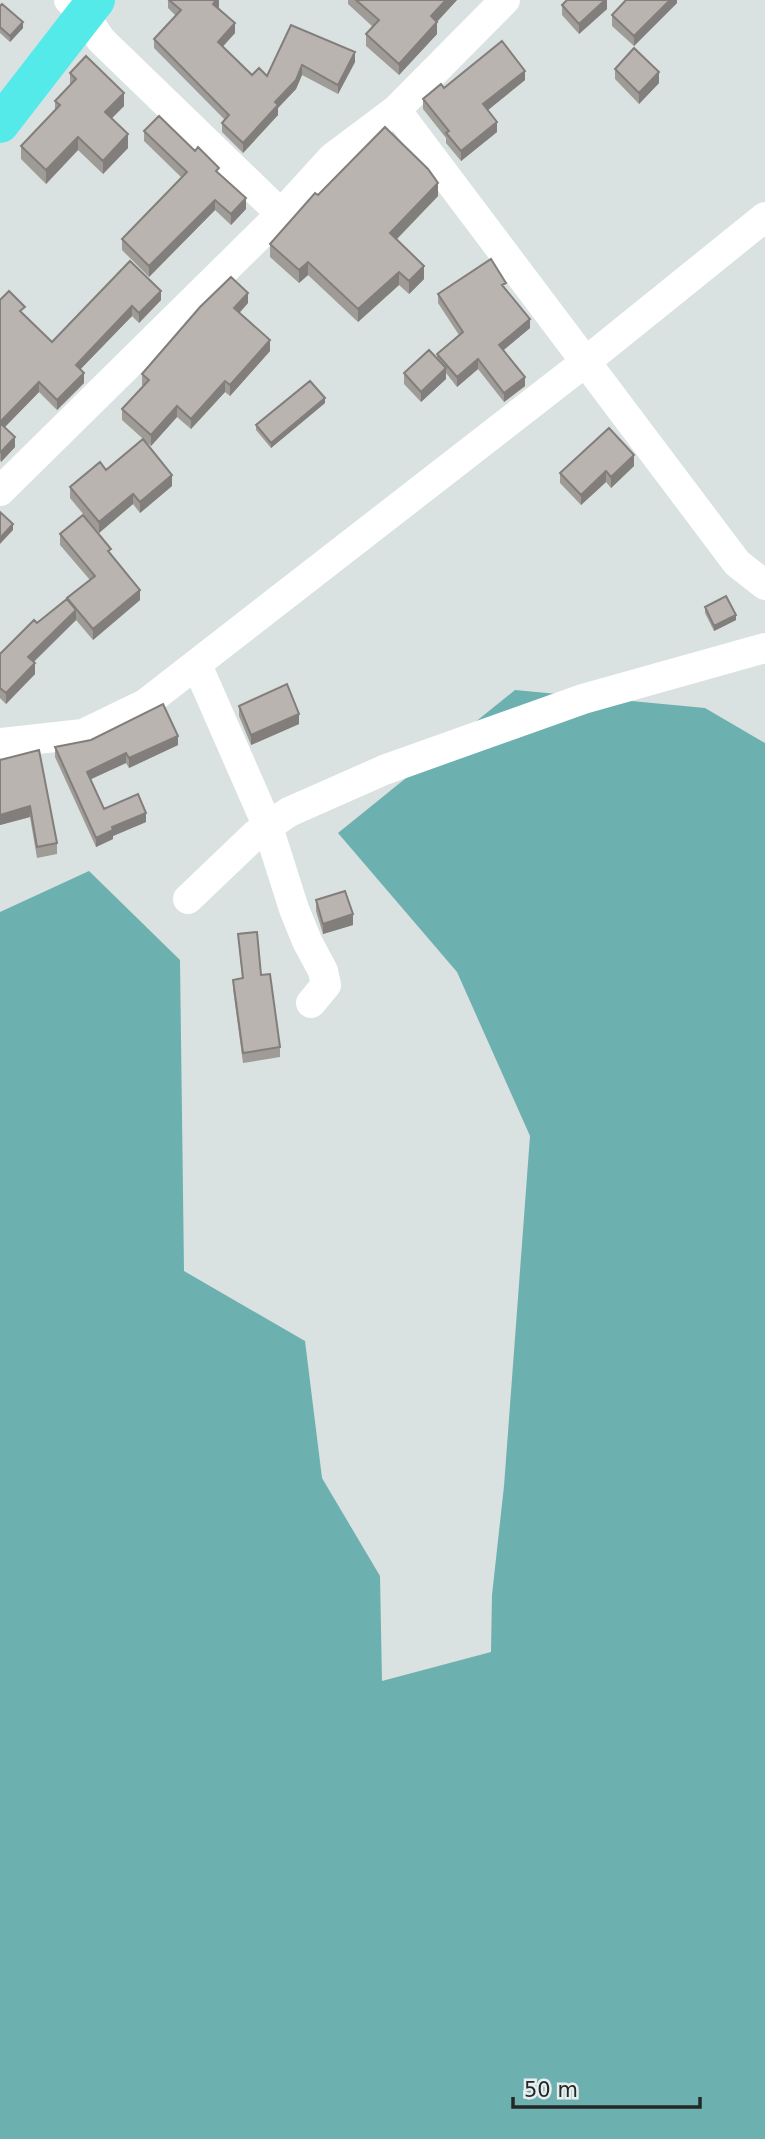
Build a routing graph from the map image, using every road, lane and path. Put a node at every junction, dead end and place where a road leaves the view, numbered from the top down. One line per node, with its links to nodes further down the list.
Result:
1 (505, 0): 3 (street)
2 (83, 5): 4 (highway); 5 (street)
3 (396, 110): 5 (street); 7 (street)
4 (0, 124)
5 (281, 215): 8 (street)
6 (765, 217): 7 (street)
7 (584, 363): 9 (street); 11 (street)
8 (0, 491)
9 (765, 586)
10 (765, 648): 13 (street)
11 (197, 665): 12 (street); 13 (street)
12 (0, 743)
13 (268, 827): 14 (street); 15 (street)
14 (188, 899)
15 (312, 1003)

